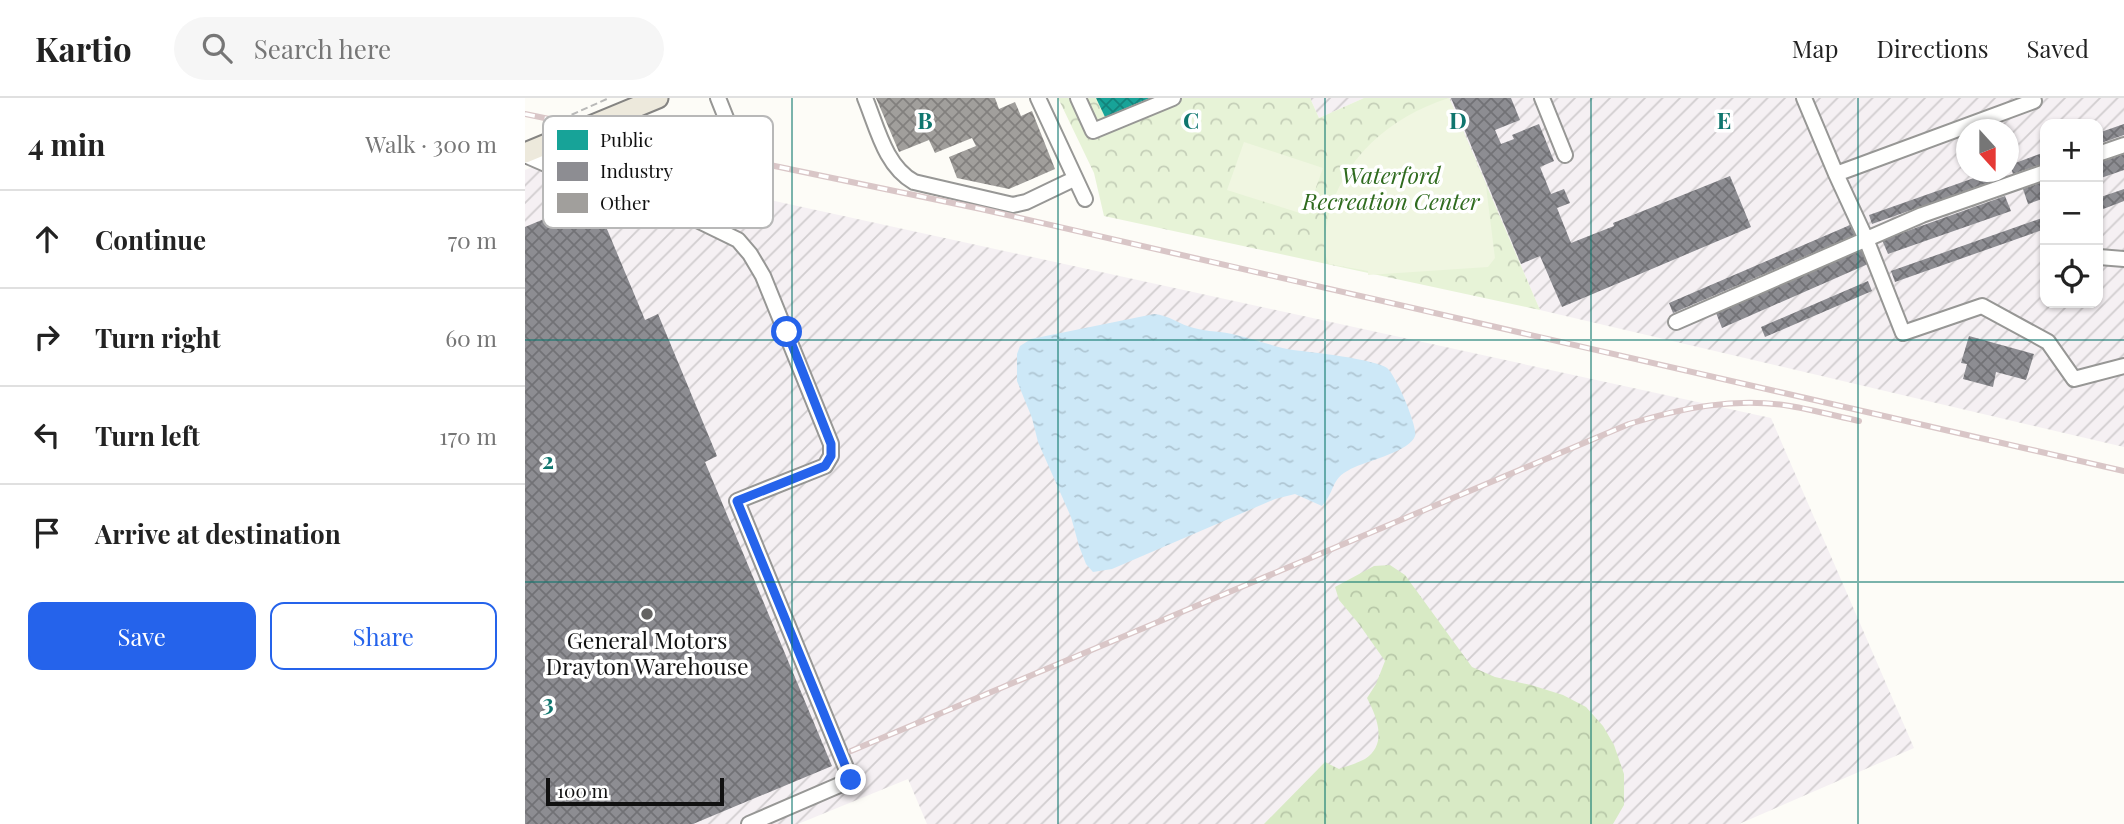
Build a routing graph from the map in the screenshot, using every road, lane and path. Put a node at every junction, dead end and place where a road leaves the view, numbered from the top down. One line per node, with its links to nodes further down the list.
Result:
1 (658, 98): 10 (main road)
2 (718, 98): 11 (lane)
3 (865, 98): 20 (lane)
4 (1038, 98): 20 (lane)
5 (1078, 98): 6 (lane)
6 (1173, 98)
7 (1542, 98): 16 (lane)
8 (1804, 98): 18 (lane)
9 (2033, 98): 18 (lane)
10 (615, 116)
11 (725, 116)
12 (2124, 145): 14 (lane)
13 (543, 146): 15 (main road)
14 (2103, 152)
15 (525, 154): 17 (lane)
16 (1565, 155)
17 (543, 162)
18 (1836, 174): 23 (lane)
19 (2040, 174): 23 (lane)
20 (1075, 179): 21 (lane)
21 (1085, 199)
22 (713, 228): 28 (lane)
23 (1866, 239): 26 (lane); 27 (lane)
24 (2103, 257): 25 (lane)
25 (2124, 259)
26 (1676, 322)
27 (2124, 366)
28 (749, 824)

